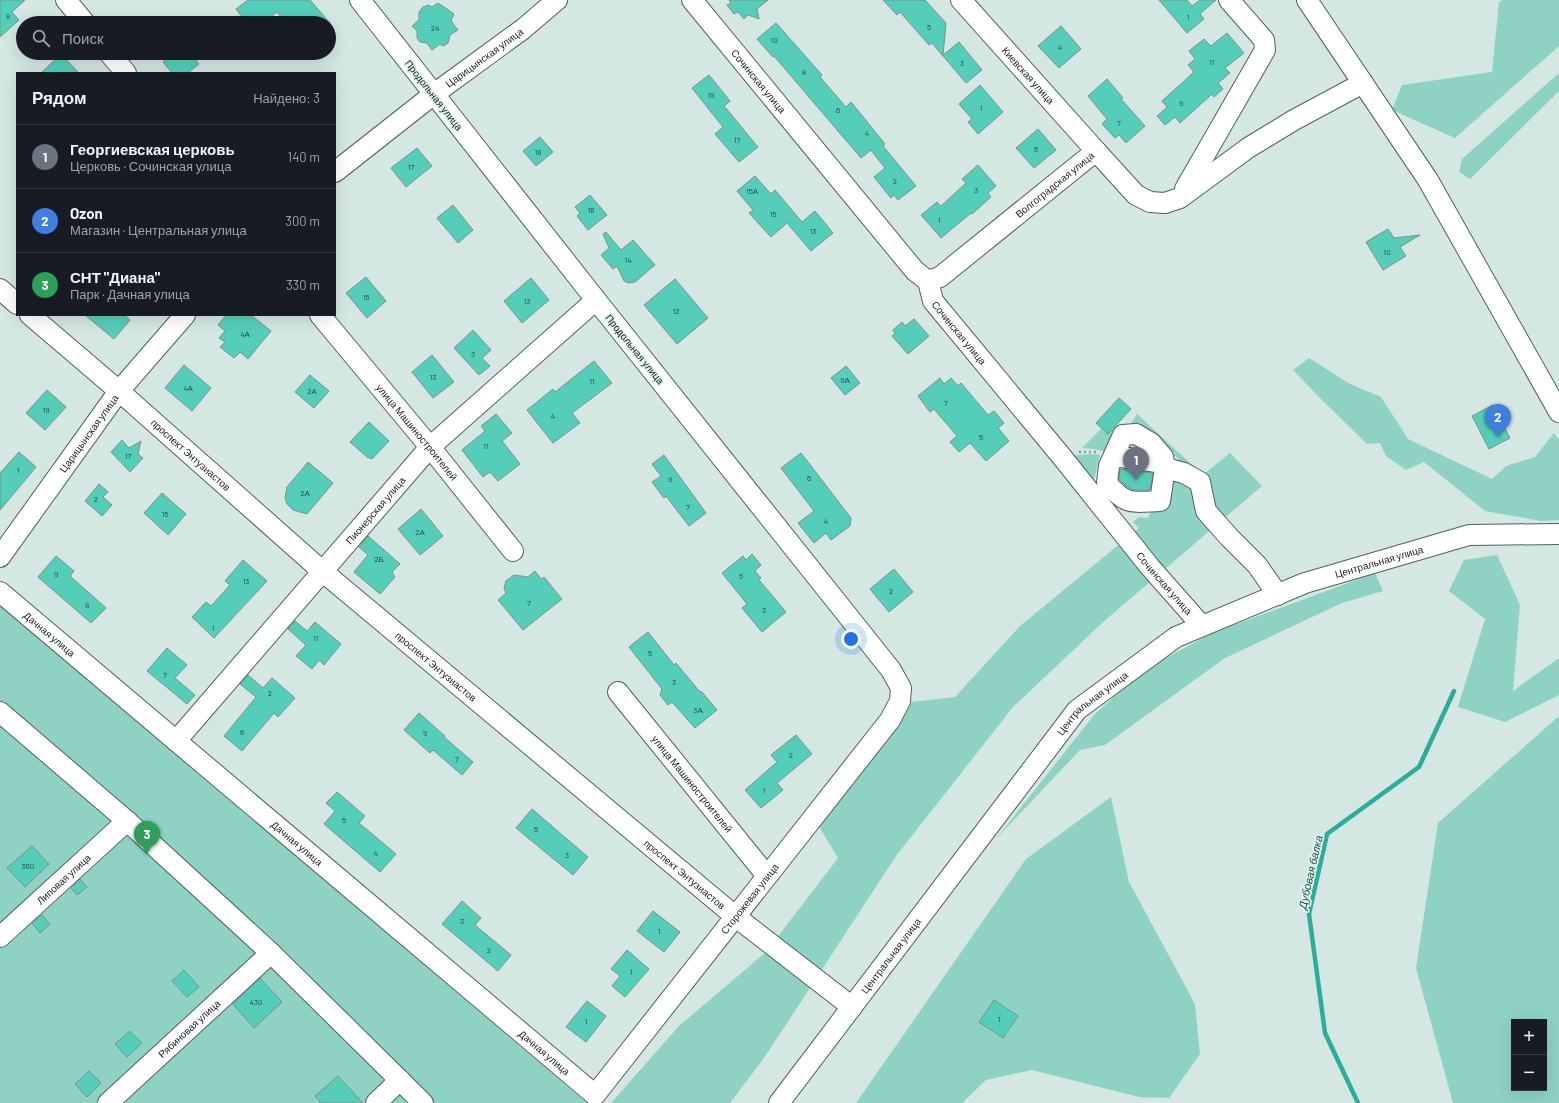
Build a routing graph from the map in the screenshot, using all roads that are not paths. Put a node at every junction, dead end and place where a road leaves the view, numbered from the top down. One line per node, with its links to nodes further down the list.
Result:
1 (66, 0): 8 (street)
2 (360, 0): 12 (street, Продольная улица)
3 (557, 0): 12 (street, Царицынская улица)
4 (692, 0): 16 (street, Сочинская улица)
5 (961, 0): 13 (street, Киевская улица)
6 (1229, 0): 15 (street)
7 (1307, 0): 11 (street)
8 (79, 16)
9 (115, 60): 10 (street)
10 (125, 72)
11 (1363, 83): 15 (street, Волгоградская улица); 24 (street)
12 (434, 94): 14 (street, Царицынская улица); 18 (street, Продольная улица)
13 (1096, 151): 15 (street, Волгоградская улица); 16 (street, Волгоградская улица)
14 (336, 171)
15 (1180, 198)
16 (928, 281): 33 (street, Сочинская улица)
17 (0, 289): 19 (street)
18 (596, 300): 25 (street, Пионерская улица); 35 (street, Продольная улица)
19 (16, 303)
20 (184, 316): 23 (street, Царицынская улица)
21 (321, 316): 25 (street, улица Машиностроителей)
22 (37, 317): 23 (street, проспект Энтузиастов)
23 (119, 391): 29 (street, Царицынская улица); 30 (street, проспект Энтузиастов)
24 (1559, 412)
25 (430, 447): 28 (street, улица Машиностроителей); 30 (street, Пионерская улица)
26 (1165, 465): 26 (street); 32 (street)
27 (1559, 534): 32 (street, Центральная улица)
28 (513, 551)
29 (0, 557)
30 (322, 571): 37 (street, Пионерская улица); 40 (street, проспект Энтузиастов)
31 (0, 592): 37 (street, Дачная улица)
32 (1278, 595): 33 (street, Центральная улица)
33 (1202, 626): 43 (street, Центральная улица)
34 (618, 692): 39 (street, улица Машиностроителей)
35 (900, 701): 39 (street, Сторожевая улица)
36 (0, 712): 38 (street)
37 (176, 741): 45 (street, Дачная улица)
38 (127, 821): 41 (street, Липовая улица); 42 (street)
39 (767, 876): 40 (street, Сторожевая улица)
40 (736, 917): 43 (street, проспект Энтузиастов); 45 (street, Сторожевая улица)
41 (0, 937)
42 (271, 953): 44 (street); 46 (street, Рябиновая улица)
43 (852, 1007): 49 (street, Центральная улица)
44 (400, 1080): 47 (street); 48 (street)
45 (595, 1095)
46 (108, 1103)
47 (376, 1103)
48 (423, 1103)
49 (779, 1103)

